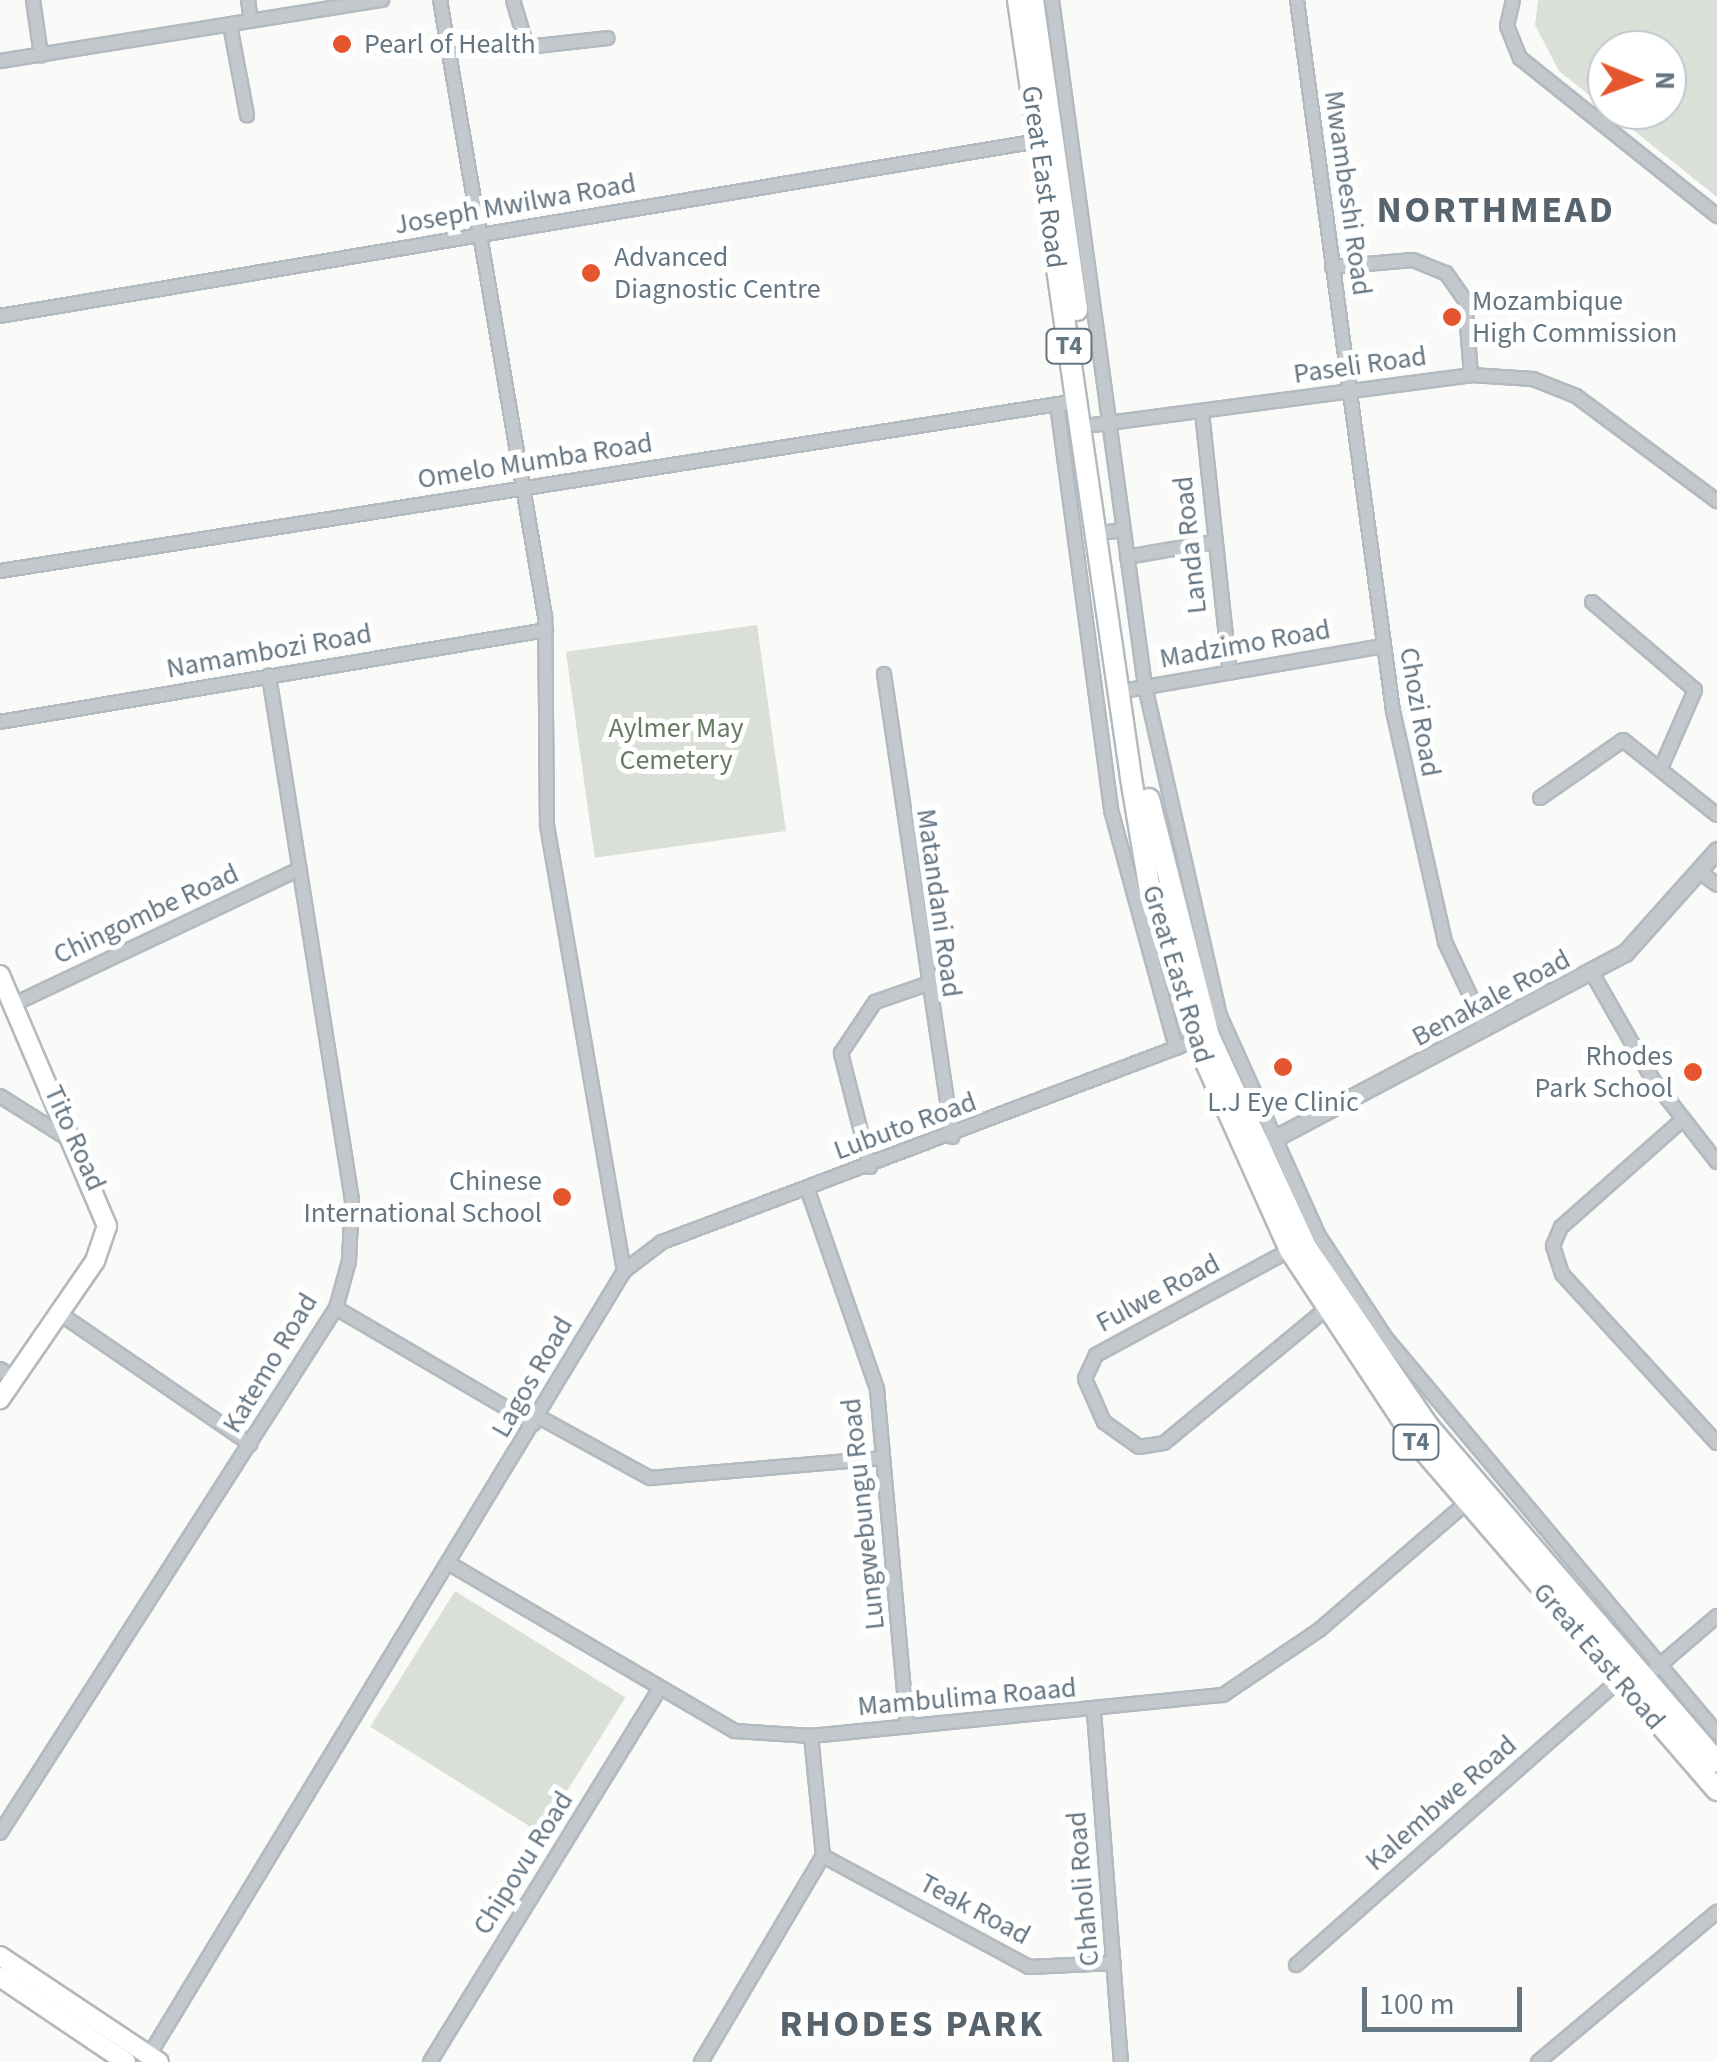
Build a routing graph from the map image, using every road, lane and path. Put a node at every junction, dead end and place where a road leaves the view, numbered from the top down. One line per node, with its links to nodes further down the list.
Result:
1 (33, 0): 14 (street)
2 (248, 0): 11 (street)
3 (382, 0): 11 (street)
4 (440, 0): 19 (street)
5 (513, 0): 13 (street)
6 (1018, 0): 17 (main road, Great East Road / T4)
7 (1034, 0): 26 (main road, Great East Road / T4)
8 (1052, 0): 26 (street)
9 (1297, 0): 20 (street, Mwambeshi Road)
10 (1513, 0): 18 (street)
11 (252, 21): 12 (street)
12 (230, 24): 14 (street); 16 (street)
13 (608, 38)
14 (42, 55): 15 (street)
15 (0, 61)
16 (247, 115)
17 (1038, 141): 19 (street, Joseph Mwilwa Road); 24 (main road, Great East Road / T4)
18 (1717, 216)
19 (480, 235): 21 (street, Joseph Mwilwa Road); 27 (street)
20 (1332, 268): 22 (street); 23 (street, Mwambeshi Road)
21 (0, 316)
22 (1472, 375): 23 (street, Paseli Road); 28 (street, Paseli Road)
23 (1350, 392): 25 (street, Paseli Road); 35 (street, Chozi Road)
24 (1067, 402): 27 (street, Omelo Mumba Road); 39 (main road, Great East Road / T4); 53 (street)
25 (1202, 412): 26 (street, Paseli Road); 30 (street, Landa Road)
26 (1101, 424): 29 (main road, Great East Road / T4)
27 (524, 488): 32 (street, Omelo Mumba Road); 34 (street)
28 (1716, 500)
29 (1116, 531): 31 (street); 39 (main road, Great East Road / T4)
30 (1213, 542): 31 (street); 36 (street, Landa Road)
31 (1128, 557): 39 (street)
32 (0, 571)
33 (1592, 602): 41 (street)
34 (546, 630): 38 (street, Namambozi Road); 63 (street)
35 (1383, 646): 36 (street, Madzimo Road); 52 (street, Chozi Road)
36 (1230, 672): 39 (street, Madzimo Road)
37 (884, 674): 50 (street, Matandani Road)
38 (269, 676): 40 (street, Namambozi Road); 45 (street, Katemo Road)
39 (1131, 689): 53 (main road, Great East Road / T4); 57 (street)
40 (0, 722)
41 (1661, 768): 42 (street); 43 (street)
42 (1540, 798)
43 (1717, 815)
44 (1717, 850): 46 (street, Benakale Road)
45 (300, 869): 51 (street, Chingombe Road); 64 (street, Katemo Road)
46 (1700, 872): 47 (street); 48 (street, Benakale Road)
47 (1717, 885)
48 (1592, 973): 52 (street, Benakale Road); 55 (street)
49 (0, 975): 51 (main road, Tito Road)
50 (924, 985): 56 (street, Matandani Road); 60 (street)
51 (14, 1004): 58 (main road, Tito Road)
52 (1486, 1029): 57 (street, Benakale Road)
53 (1194, 1042): 56 (street, Lubuto Road); 57 (main road, Great East Road / T4); 62 (main road, Great East Road / T4)
54 (0, 1096): 58 (street)
55 (1681, 1121): 59 (street); 70 (street)
56 (952, 1137): 60 (street, Lubuto Road)
57 (1263, 1144): 76 (main road, Great East Road / T4)
58 (80, 1147): 66 (main road, Tito Road)
59 (1717, 1162)
60 (870, 1167): 61 (street, Lubuto Road)
61 (808, 1188): 63 (street, Lubuto Road); 72 (street, Lungwebungu Road)
62 (1290, 1250): 65 (main road, Great East Road / T4); 65 (street, Fulwe Road)
63 (624, 1270): 69 (street, Lagos Road)
64 (336, 1308): 69 (street); 71 (street, Katemo Road)
65 (1326, 1309): 73 (main road, Great East Road / T4)
66 (59, 1313): 67 (main road, Tito Road); 71 (street)
67 (7, 1373): 68 (main road, Tito Road)
68 (0, 1399)
69 (536, 1420): 72 (street); 74 (street, Lagos Road)
70 (1717, 1442)
71 (250, 1444): 85 (street, Katemo Road)
72 (884, 1458): 80 (street, Lungwebungu Road)
73 (1466, 1503): 77 (main road, Great East Road / T4); 79 (street, Mambulima Roaad)
74 (450, 1564): 78 (street, Mambulima Roaad); 91 (street, Lagos Road)
75 (1717, 1616): 76 (street)
76 (1651, 1673): 81 (street); 83 (main road, Great East Road / T4)
77 (1619, 1680): 84 (main road, Great East Road / T4); 89 (street, Kalembwe Road)
78 (658, 1690): 82 (street, Mambulima Roaad); 93 (street, Chipovu Road)
79 (1094, 1712): 80 (street, Mambulima Roaad); 88 (street, Chaholi Road)
80 (907, 1727): 82 (street, Mambulima Roaad)
81 (1717, 1733)
82 (812, 1736): 86 (street)
83 (1717, 1762)
84 (1717, 1790)
85 (0, 1833)
86 (823, 1856): 88 (street, Teak Road); 94 (street)
87 (1717, 1912): 96 (street)
88 (1114, 1963): 95 (street, Chaholi Road)
89 (1296, 1964)
90 (3, 1972): 91 (main road); 92 (main road)
91 (151, 2060)
92 (126, 2062)
93 (430, 2062)
94 (701, 2062)
95 (1122, 2062)
96 (1538, 2062)

